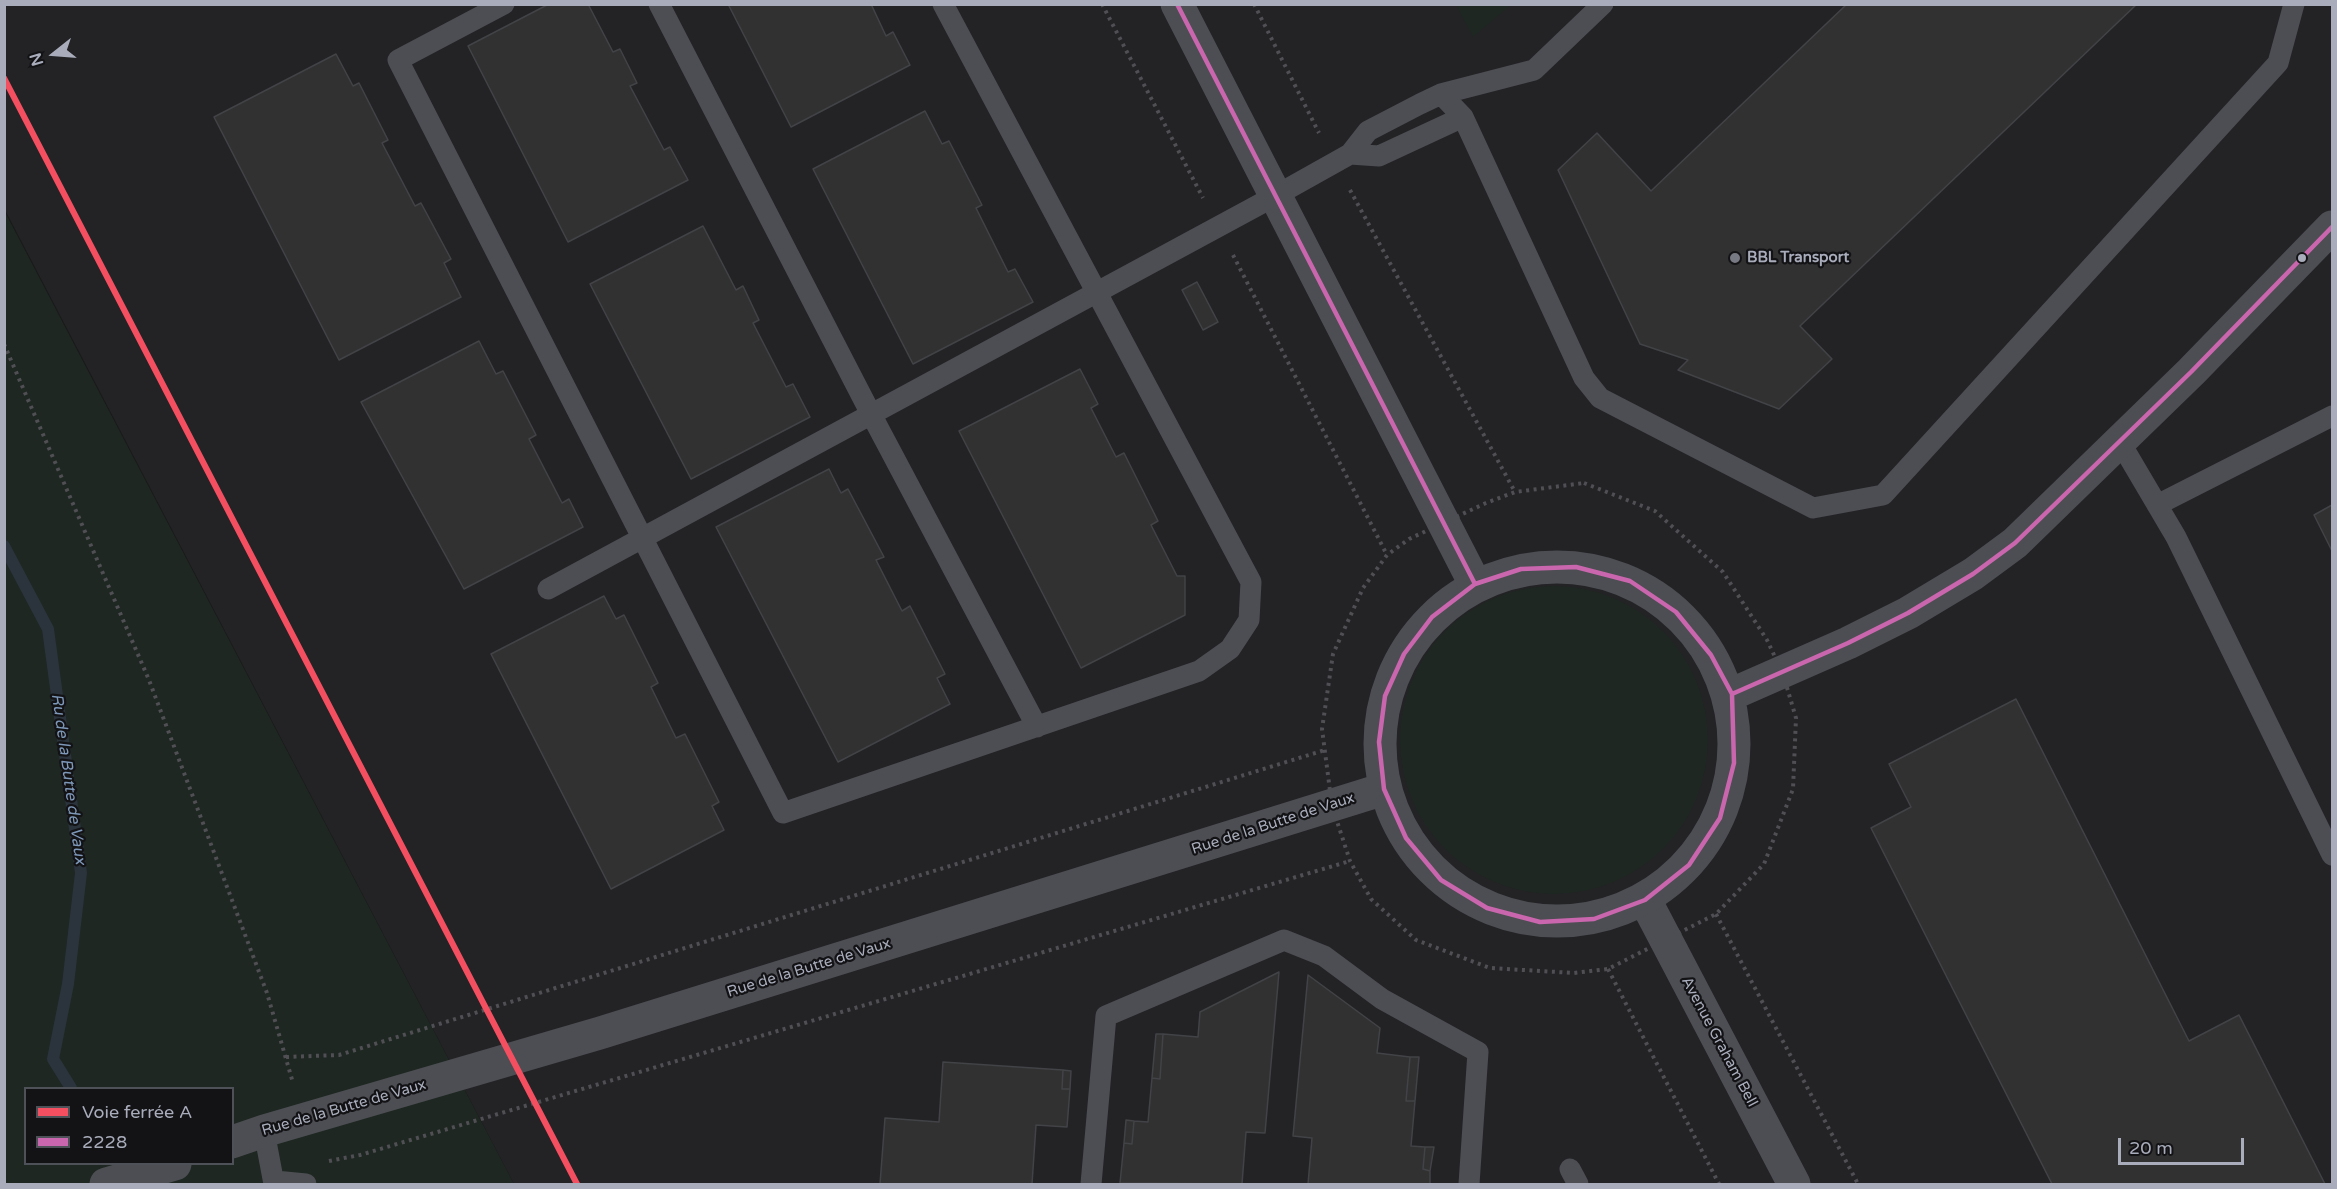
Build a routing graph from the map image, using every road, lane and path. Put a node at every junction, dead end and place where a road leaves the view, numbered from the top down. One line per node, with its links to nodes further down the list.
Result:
1 (504, 4): 23 (lane)
2 (659, 4): 17 (lane)
3 (943, 4): 15 (lane)
4 (1102, 4): 13 (path)
5 (1178, 4): 12 (street)
6 (1254, 4): 11 (path)
7 (1603, 4): 9 (lane)
8 (2294, 4): 10 (lane)
9 (1441, 93): 10 (lane); 11 (lane)
10 (1463, 117): 11 (lane)
11 (1342, 158): 12 (lane); 20 (path)
12 (1275, 196): 13 (lane); 22 (street)
13 (1218, 226): 15 (lane); 24 (path)
14 (2332, 227): 19 (street)
15 (1097, 292): 17 (lane); 29 (lane)
16 (4, 344): 39 (path)
17 (871, 414): 23 (lane); 29 (lane)
18 (2332, 416): 21 (lane)
19 (2120, 442): 21 (lane); 27 (street)
20 (1515, 492): 22 (path); 27 (path)
21 (2157, 505): 33 (lane)
22 (1443, 523): 24 (path); 25 (street)
23 (642, 538): 26 (lane); 29 (lane)
24 (1388, 555): 30 (path)
25 (1475, 584): 28 (street); 31 (street)
26 (548, 589)
27 (1783, 674): 28 (street); 36 (path)
28 (1732, 694): 35 (street)
29 (1037, 727)
30 (1325, 750): 32 (path); 39 (path)
31 (1384, 789): 32 (street, Rue de la Butte de Vaux); 35 (street)
32 (1332, 806): 34 (path); 40 (street, Rue de la Butte de Vaux)
33 (2332, 855)
34 (1350, 861): 38 (path); 40 (path)
35 (1645, 900): 37 (street, Avenue Graham Bell)
36 (1716, 914): 37 (path); 51 (path)
37 (1665, 942): 38 (path); 50 (street, Avenue Graham Bell)
38 (1608, 969): 49 (path)
39 (286, 1057): 40 (path)
40 (304, 1120): 41 (street, Rue de la Butte de Vaux)
41 (264, 1131): 42 (street, Rue de la Butte de Vaux); 44 (lane)
42 (234, 1141)
43 (170, 1165): 45 (street)
44 (274, 1183): 46 (lane)
45 (106, 1185)
46 (306, 1185)
47 (1091, 1185): 48 (lane)
48 (1469, 1185)
49 (1719, 1185)
50 (1794, 1185)
51 (1858, 1185)

